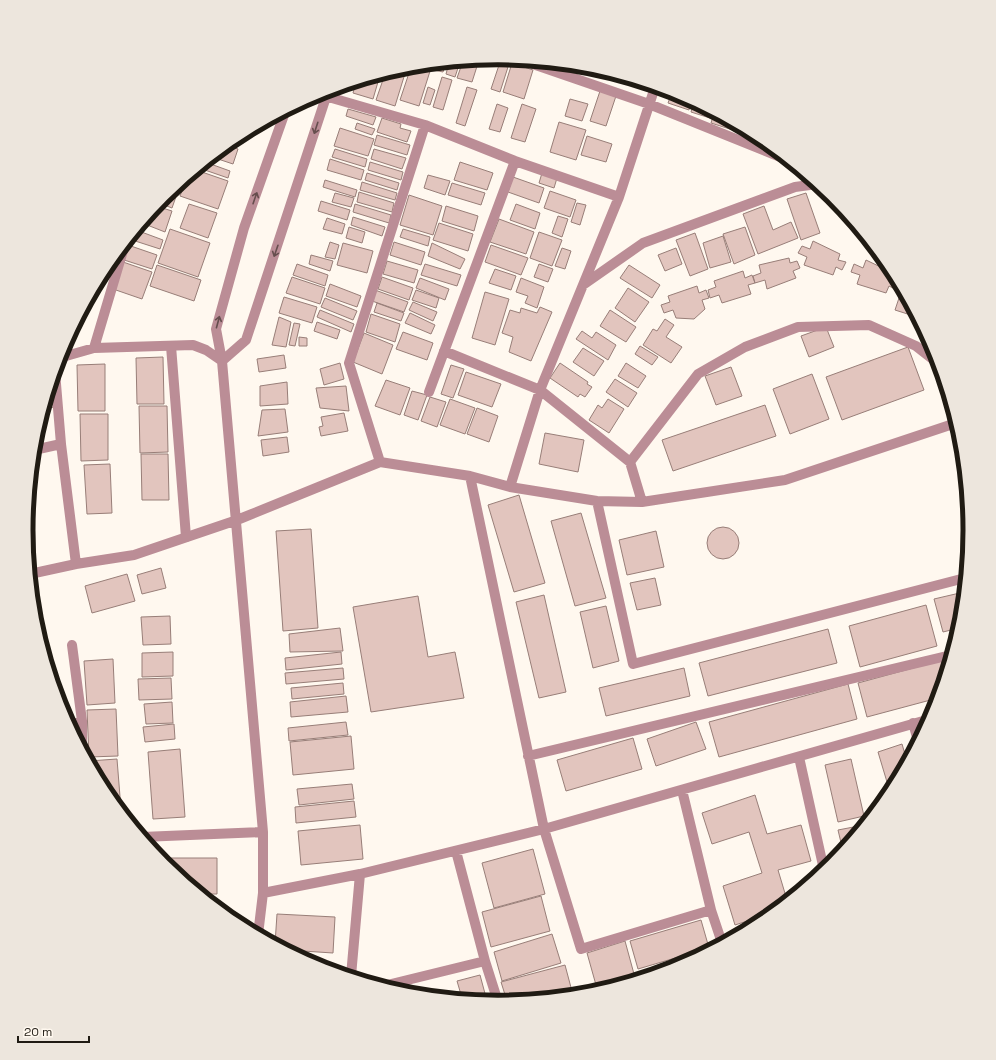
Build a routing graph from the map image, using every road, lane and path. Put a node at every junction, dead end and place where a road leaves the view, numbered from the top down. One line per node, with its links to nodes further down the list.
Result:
1 (543, 67): 5 (street)
2 (653, 92): 5 (street)
3 (331, 96): 7 (street)
4 (322, 99): 19 (street, one-way to 19)
5 (649, 104): 8 (street); 11 (street)
6 (282, 119): 19 (street, one-way to 6)
7 (425, 125): 9 (street); 26 (street)
8 (769, 152)
9 (515, 161): 11 (street); 16 (street)
10 (810, 185): 13 (street)
11 (619, 197): 13 (street)
12 (121, 259): 15 (street)
13 (583, 285): 21 (street)
14 (171, 346): 15 (street); 19 (street); 33 (street)
15 (94, 348): 17 (street)
16 (444, 351): 21 (street); 22 (street)
17 (67, 356)
18 (930, 357): 27 (street)
19 (222, 361): 32 (street)
20 (56, 387): 24 (street)
21 (540, 390): 27 (street); 29 (street)
22 (429, 392)
23 (951, 425): 31 (street)
24 (61, 444): 25 (street); 34 (street)
25 (40, 449)
26 (380, 462): 28 (street); 32 (street)
27 (630, 462): 31 (street)
28 (470, 476): 29 (street); 45 (street)
29 (510, 487): 30 (street)
30 (597, 501): 31 (street); 36 (street)
31 (642, 502)
32 (237, 520): 33 (street); 49 (street)
33 (186, 537): 34 (street)
34 (76, 564): 35 (street)
35 (35, 573)
36 (960, 579)
37 (72, 645): 39 (street)
38 (945, 655): 45 (street)
39 (82, 721): 41 (street); 44 (street)
40 (922, 721): 42 (street)
41 (75, 723)
42 (913, 723): 43 (street); 46 (street)
43 (916, 734)
44 (82, 738)
45 (528, 756): 48 (street)
46 (799, 757): 47 (street); 52 (street)
47 (682, 790): 48 (street); 55 (street)
48 (544, 829): 51 (street); 55 (street)
49 (263, 832): 50 (street); 54 (street)
50 (148, 837)
51 (456, 851): 53 (street); 58 (street)
52 (823, 863)
53 (360, 874): 54 (street); 59 (street)
54 (263, 893): 56 (street)
55 (711, 910): 57 (street)
56 (259, 929)
57 (720, 938)
58 (485, 961): 60 (street); 61 (street)
59 (351, 971)
60 (395, 983)
61 (496, 995)

